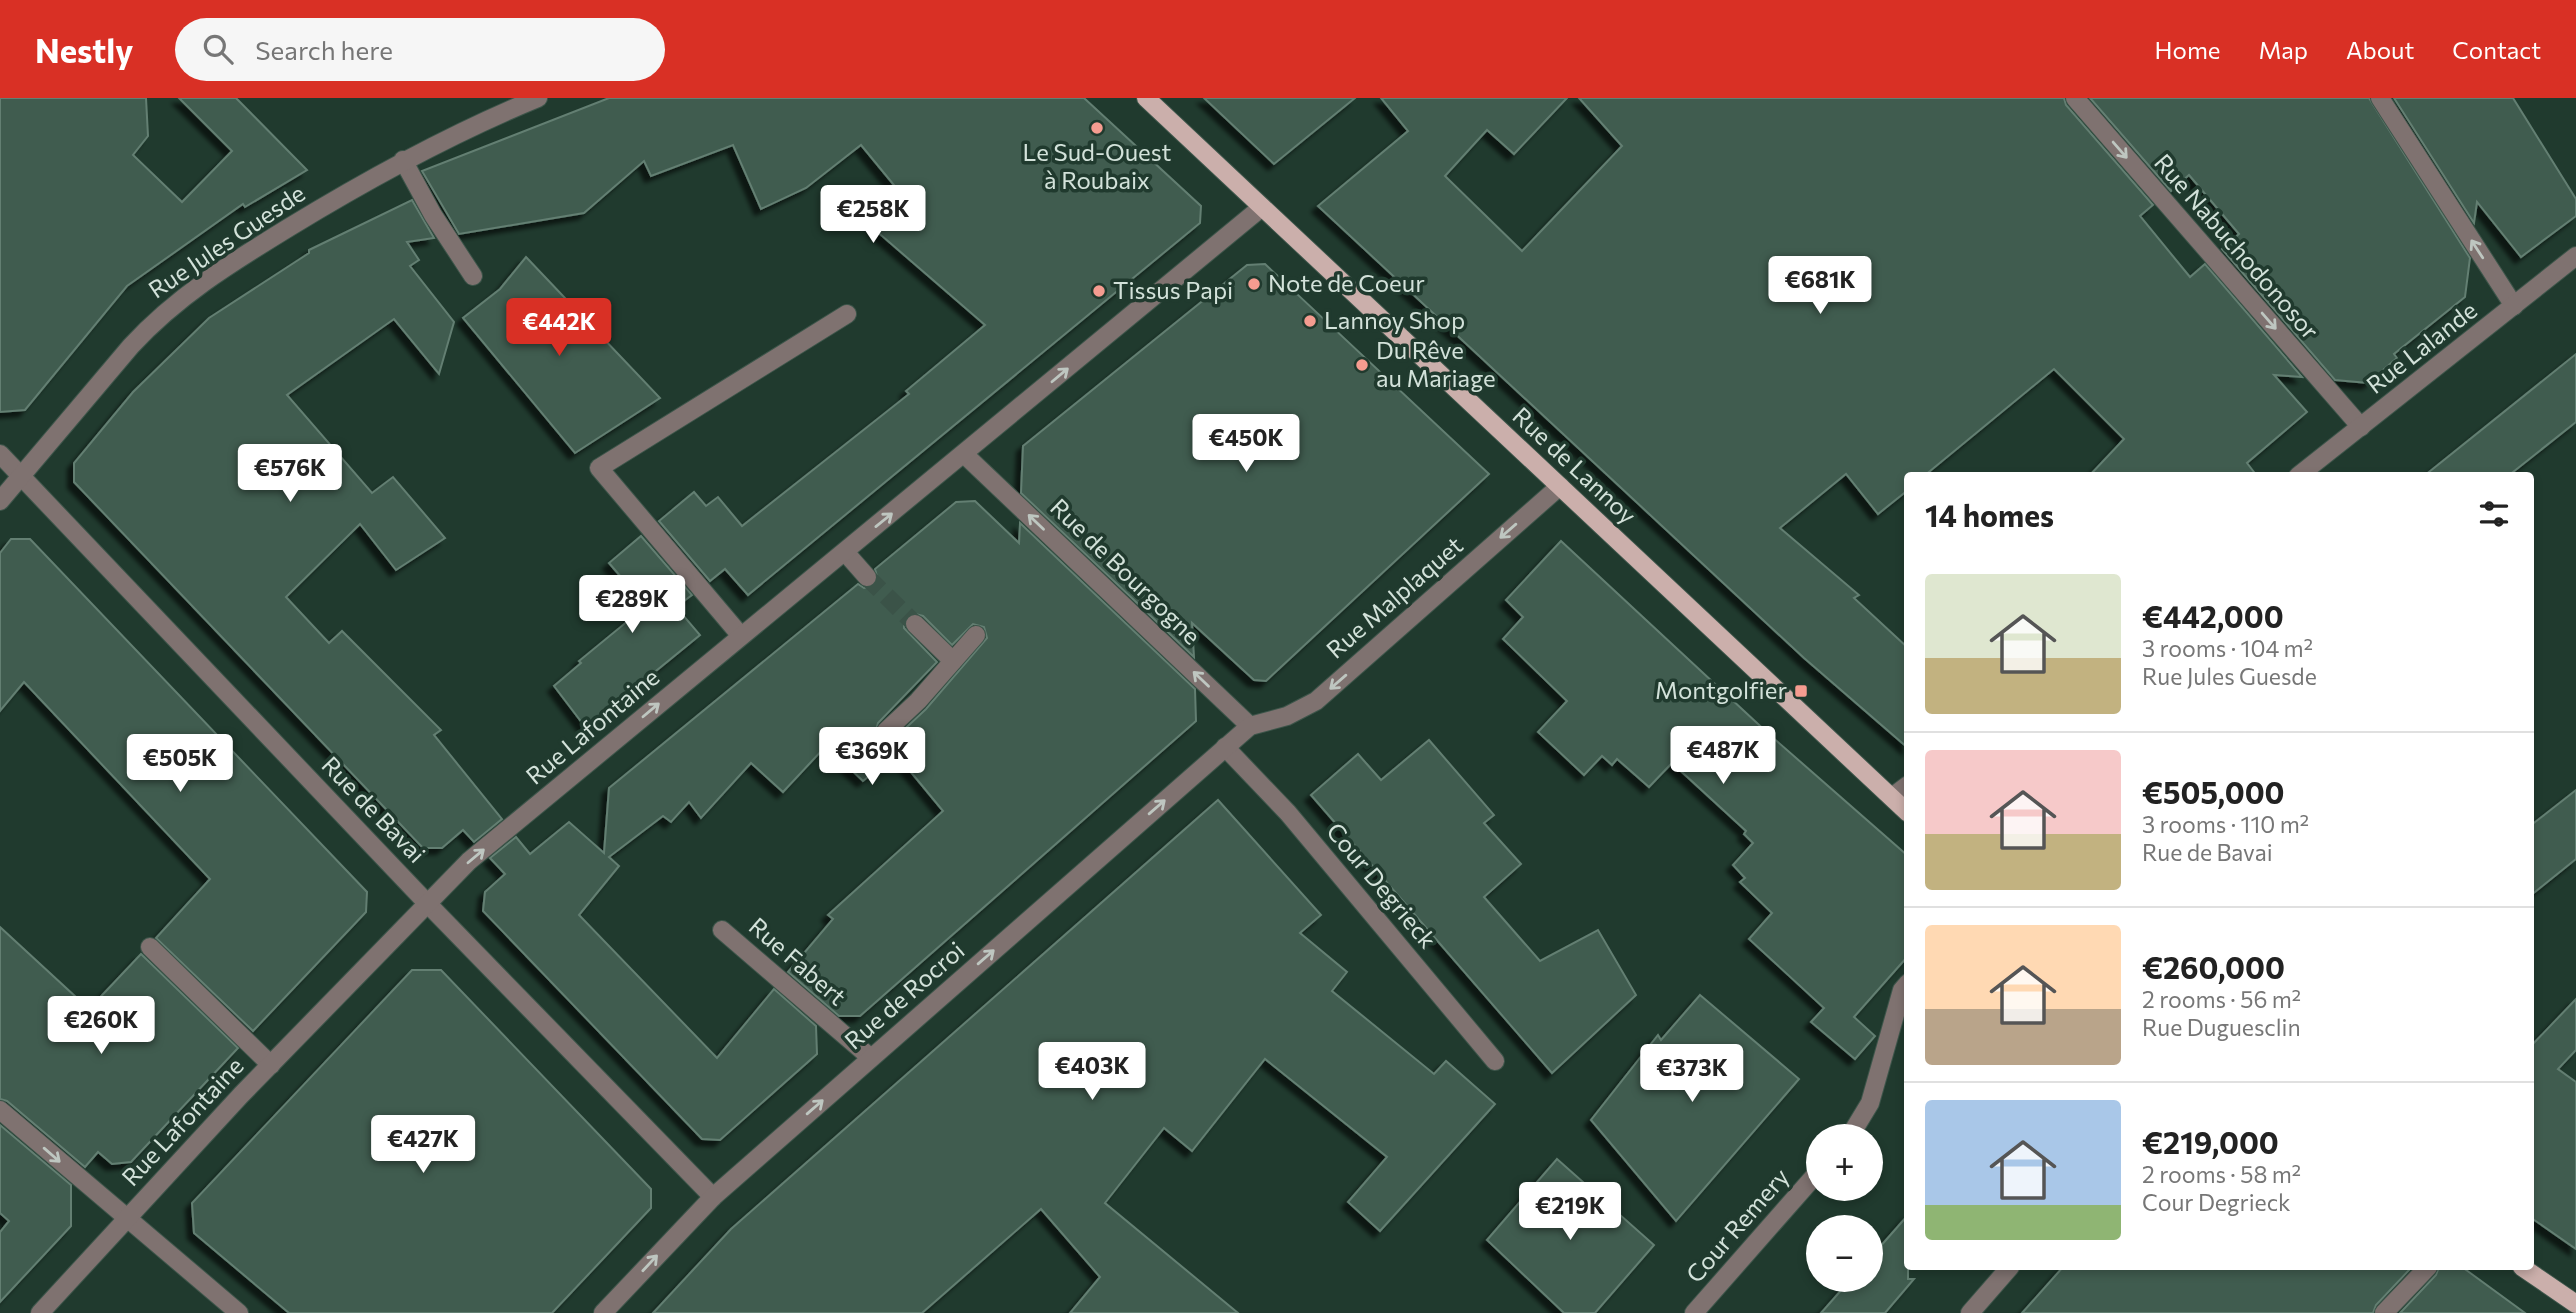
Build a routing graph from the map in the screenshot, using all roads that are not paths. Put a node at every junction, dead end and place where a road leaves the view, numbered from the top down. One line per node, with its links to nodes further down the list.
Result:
1 (538, 98): 5 (street, Rue Jules Guesde)
2 (1146, 98): 6 (main road, Rue de Lannoy)
3 (2075, 98): 11 (street, Rue Nabuchodonosor, one-way to 11)
4 (2380, 98): 9 (street, one-way to 4)
5 (403, 160): 8 (street); 15 (street, Rue Jules Guesde)
6 (1262, 206): 13 (street, Rue Lafontaine, one-way to 6); 16 (main road, Rue de Lannoy)
7 (2576, 256): 9 (street, Rue Lalande)
8 (473, 276)
9 (2514, 306): 11 (street, Rue Lalande)
10 (846, 314): 22 (street)
11 (2361, 427): 14 (street, Rue Lalande)
12 (0, 454): 15 (street, Rue de Bavai)
13 (965, 455): 18 (street, Rue Lafontaine, one-way to 13); 24 (street, Rue de Bourgogne, one-way to 13)
14 (2303, 472)
15 (20, 476): 17 (street, Rue Jules Guesde); 30 (street, Rue de Bavai)
16 (1560, 486): 24 (street, Rue Malplaquet, one-way to 24); 28 (main road, Rue de Lannoy)
17 (0, 501)
18 (845, 552): 19 (street); 22 (street, Rue Lafontaine)
19 (867, 577)
20 (915, 624): 23 (street)
21 (976, 635): 23 (street)
22 (741, 636): 30 (street, Rue Lafontaine, one-way to 22)
23 (953, 661): 25 (street)
24 (1250, 726): 26 (street, Rue de Rocroi)
25 (886, 731)
26 (1225, 747): 34 (street, Rue de Rocroi, one-way to 26); 35 (street, Cour Degrieck)
27 (1904, 788): 28 (street)
28 (1892, 797): 29 (main road, Rue de Lannoy)
29 (1904, 809)
30 (426, 902): 36 (street, Rue Lafontaine); 40 (street, Rue de Bavai)
31 (722, 930): 34 (street, Rue Fabert)
32 (150, 947): 36 (street)
33 (1904, 988): 38 (street)
34 (872, 1058): 40 (street, Rue de Rocroi, one-way to 34)
35 (1495, 1060)
36 (271, 1065): 41 (street, Rue Lafontaine)
37 (0, 1110): 41 (street, one-way to 41)
38 (1857, 1124)
39 (1806, 1186): 49 (street, Cour Remery)
40 (713, 1197): 48 (street, Rue de Rocroi, one-way to 40)
41 (127, 1219): 46 (street, Rue Lafontaine); 47 (street)
42 (2007, 1270): 50 (street)
43 (2425, 1270): 51 (street)
44 (2526, 1270): 45 (main road)
45 (2576, 1304)
46 (40, 1313)
47 (239, 1313)
48 (603, 1313)
49 (1694, 1313)
50 (1970, 1313)
51 (2384, 1313)

